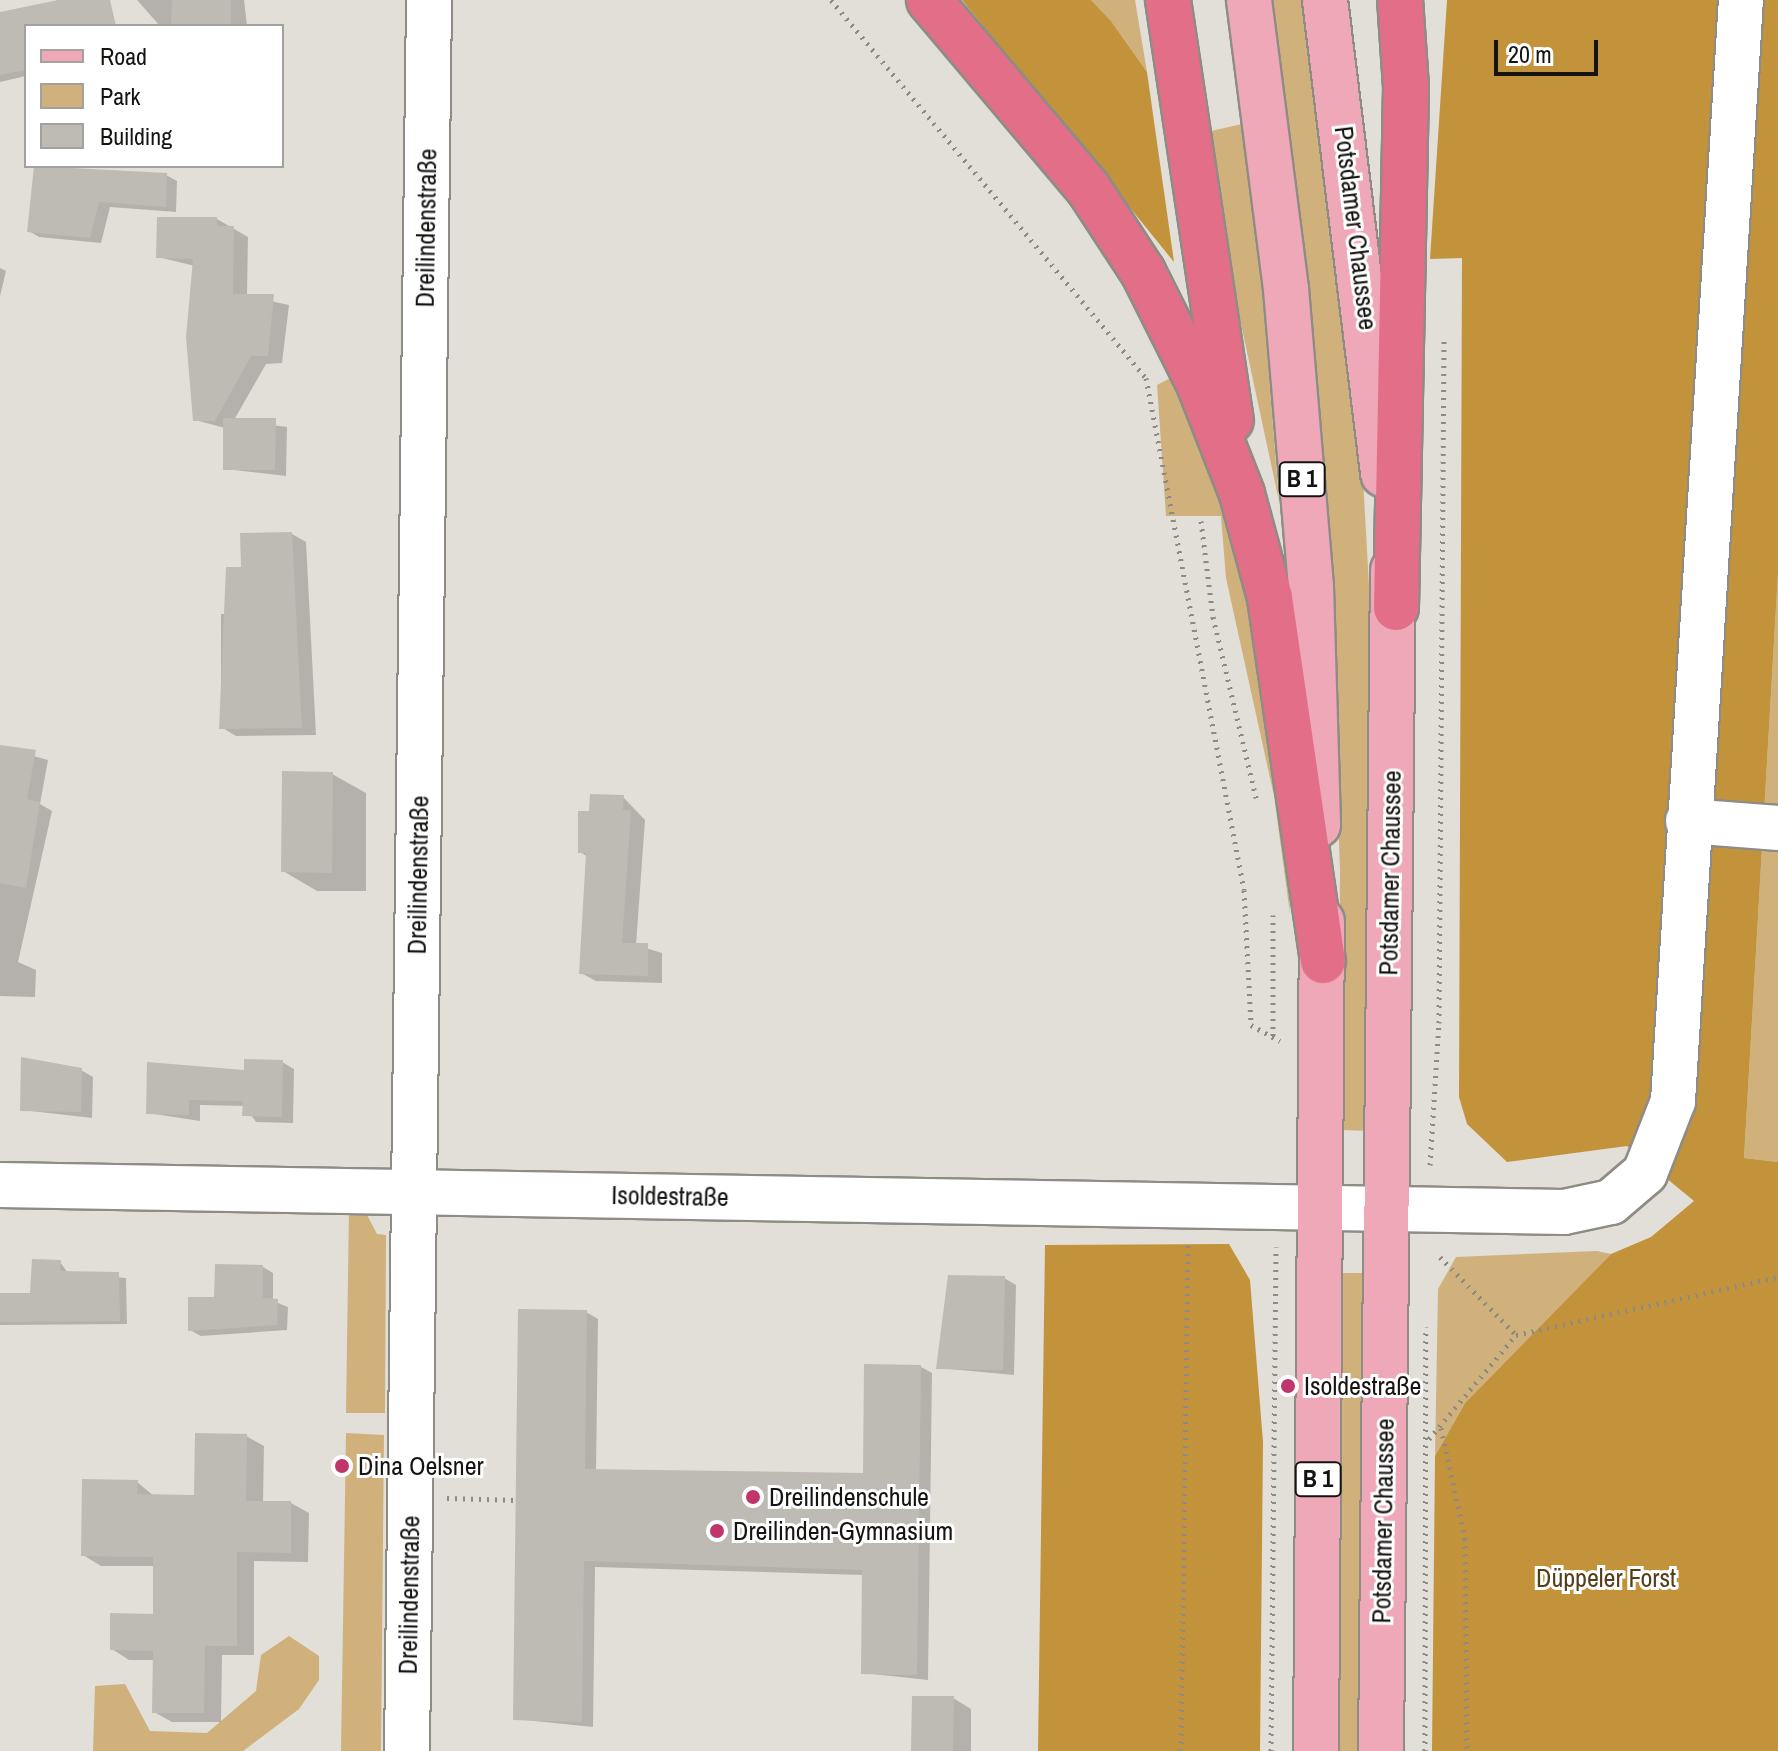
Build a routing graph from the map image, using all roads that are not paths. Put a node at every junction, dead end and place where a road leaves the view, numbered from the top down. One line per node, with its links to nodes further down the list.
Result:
1 (429, 0): 16 (street, Dreilindenstraße)
2 (929, 0): 10 (highway)
3 (1168, 0): 10 (highway)
4 (1249, 0): 14 (main road, B 1)
5 (1325, 0): 11 (main road, Potsdamer Chaussee)
6 (1400, 0): 9 (highway)
7 (1421, 0): 9 (highway)
8 (1741, 0): 12 (street, Isoldestraße)
9 (1406, 87): 11 (highway)
10 (1242, 494): 14 (highway)
11 (1396, 608): 18 (main road, Potsdamer Chaussee)
12 (1688, 821): 13 (street); 18 (street, Isoldestraße)
13 (1778, 828)
14 (1323, 961): 17 (main road, B 1)
15 (0, 1185): 16 (street, Isoldestraße)
16 (414, 1192): 17 (street, Isoldestraße); 19 (street, Dreilindenstraße)
17 (1320, 1207): 18 (street, Isoldestraße); 20 (main road, B 1)
18 (1387, 1209): 21 (main road, Potsdamer Chaussee)
19 (407, 1751)
20 (1316, 1751)
21 (1381, 1751)

